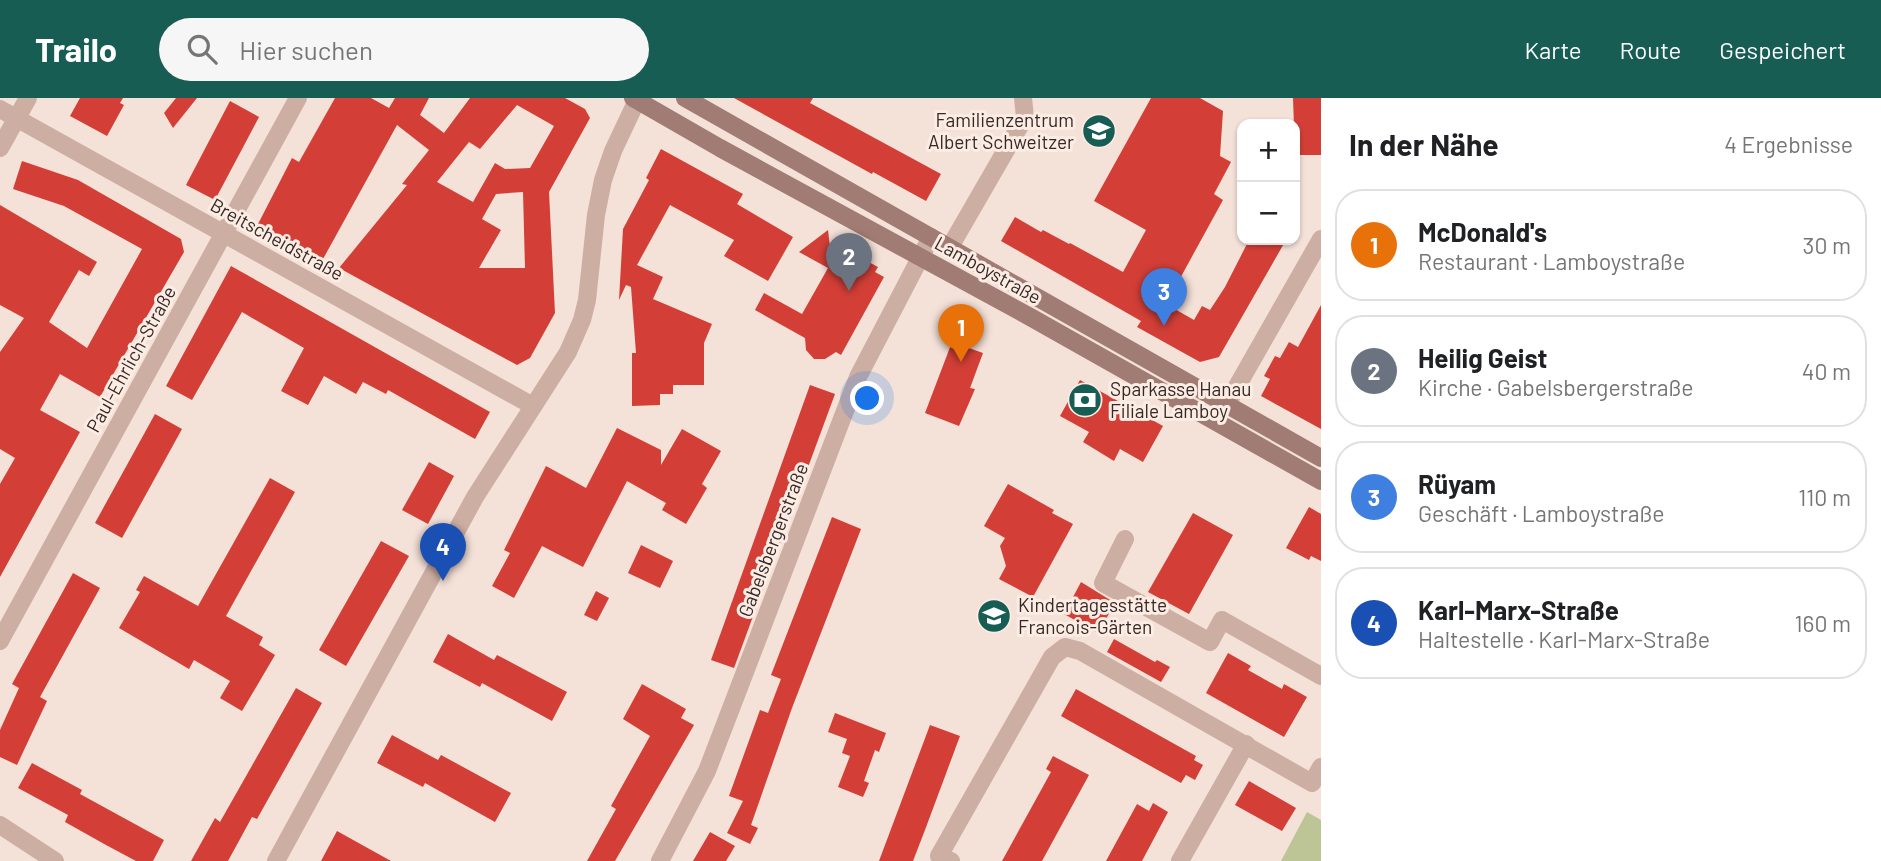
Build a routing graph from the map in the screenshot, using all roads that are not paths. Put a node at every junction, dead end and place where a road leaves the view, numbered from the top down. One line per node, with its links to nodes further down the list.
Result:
1 (28, 98): 7 (street)
2 (298, 98): 9 (street, Paul-Ehrlich-Straße)
3 (685, 98): 10 (main road, Lamboystraße)
4 (1023, 98): 12 (street, Lamboystraße)
5 (636, 99): 13 (main road, Lamboystraße); 15 (street)
6 (0, 109): 7 (street, Breitscheidstraße)
7 (17, 118): 8 (street); 9 (street, Breitscheidstraße)
8 (0, 148)
9 (224, 234): 15 (street, Breitscheidstraße); 19 (street, Paul-Ehrlich-Straße)
10 (931, 237): 12 (main road, Lamboystraße); 13 (street, Gabelsbergerstraße)
11 (1321, 239): 14 (street)
12 (950, 247): 14 (main road, Lamboystraße)
13 (921, 256): 17 (main road, Lamboystraße); 26 (street, Gabelsbergerstraße)
14 (1227, 404): 16 (main road, Lamboystraße)
15 (533, 406): 25 (street)
16 (1321, 458)
17 (1321, 481)
18 (1125, 539): 20 (street)
19 (0, 641)
20 (1321, 676)
21 (1246, 744): 22 (street); 27 (street); 28 (street)
22 (1321, 767)
23 (0, 824): 24 (street)
24 (55, 861)
25 (276, 861)
26 (660, 861)
27 (951, 861)
28 (1180, 861)

